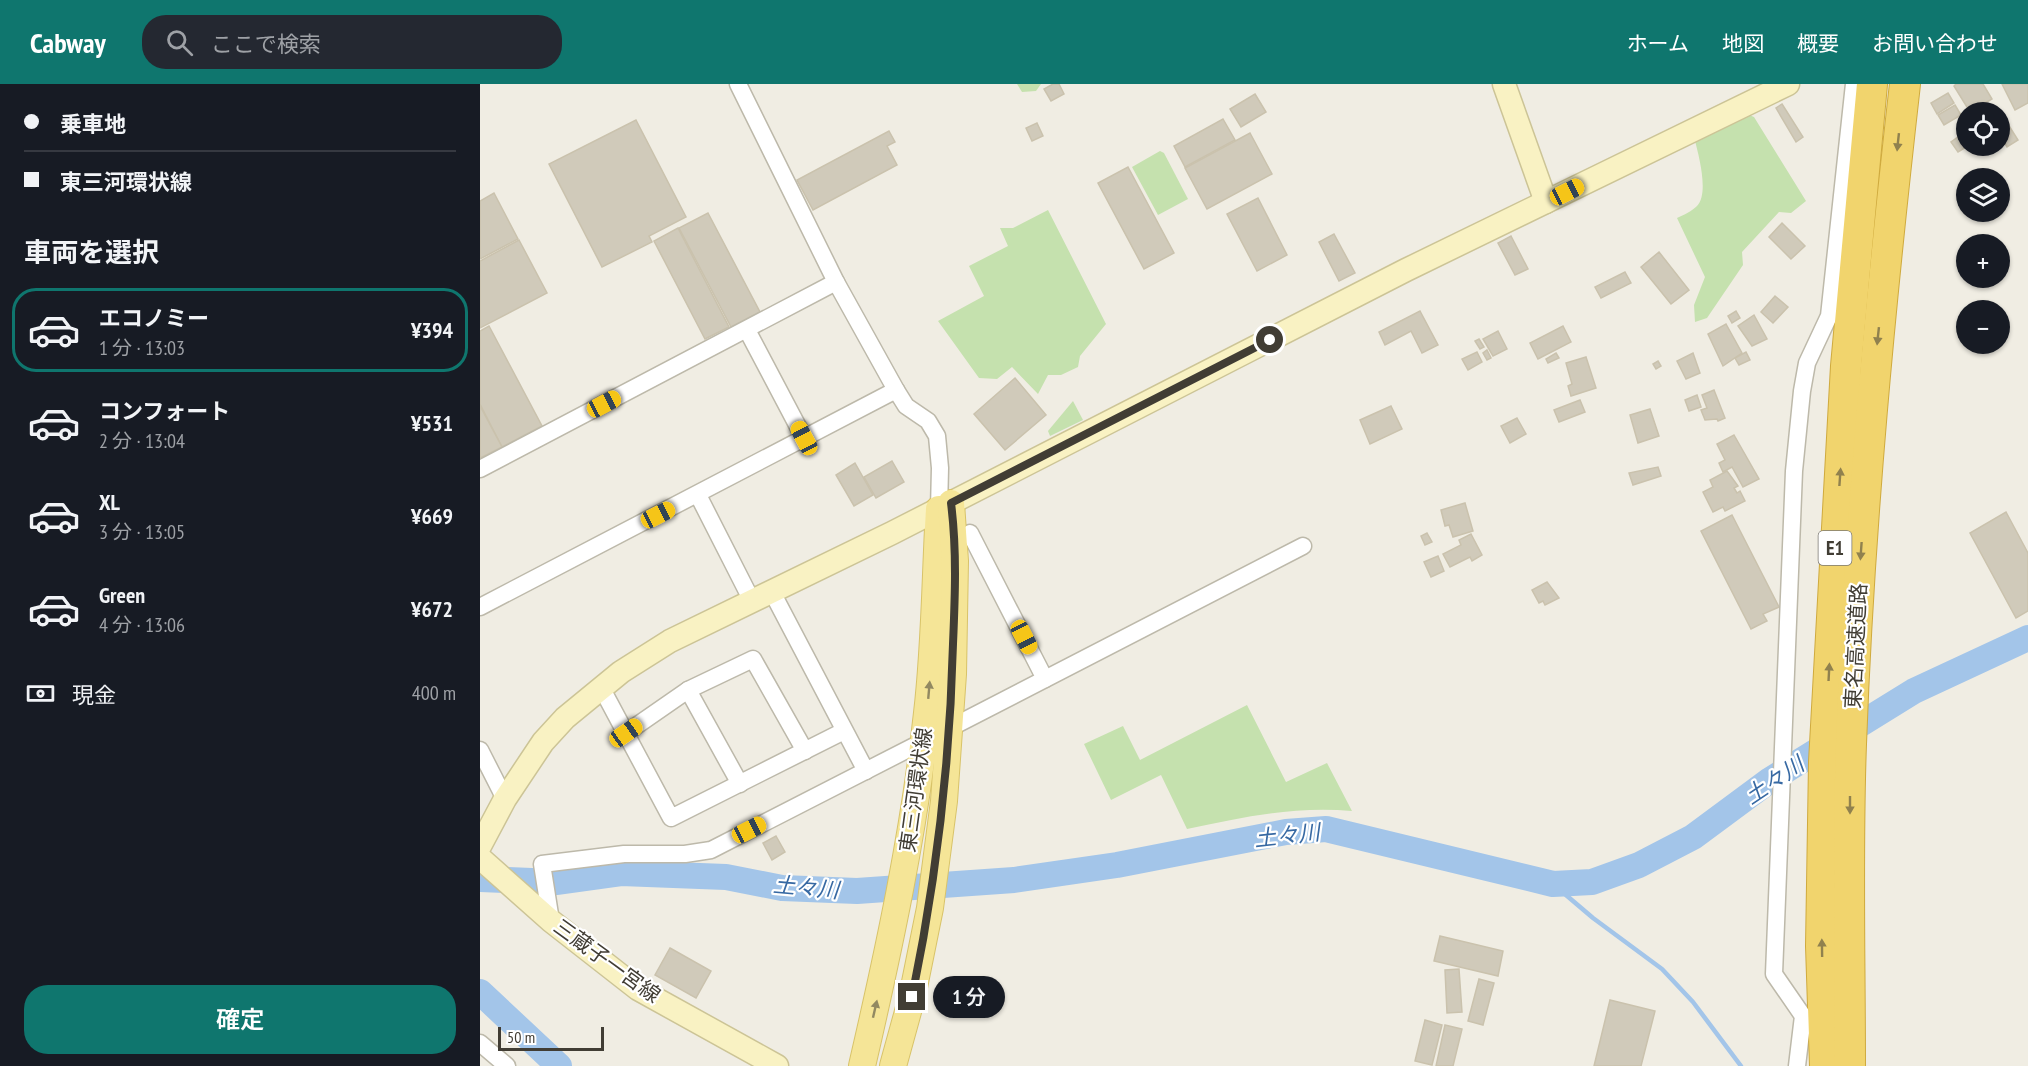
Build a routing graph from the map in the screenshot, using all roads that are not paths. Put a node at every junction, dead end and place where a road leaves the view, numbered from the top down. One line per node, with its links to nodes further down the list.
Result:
1 (738, 84): 8 (street)
2 (1504, 84): 7 (street)
3 (1788, 84): 7 (street)
4 (1854, 84): 40 (street)
5 (1872, 84): 10 (highway, 東名高速道路 / E1)
6 (1905, 84): 10 (highway, 東名高速道路 / E1, one-way to 10)
7 (1546, 202): 15 (street)
8 (837, 282): 9 (street); 11 (street)
9 (747, 330): 12 (street); 13 (street)
10 (1861, 366): 34 (highway, 東名高速道路 / E1, one-way to 34); 34 (highway, 東名高速道路 / E1, one-way to 10)
11 (896, 390): 12 (street); 15 (street)
12 (804, 438): 14 (street)
13 (480, 469)
14 (698, 495): 18 (street); 19 (street)
15 (945, 506): 18 (street); 23 (main road, 東三河環状線); 26 (main road, 東三河環状線, one-way to 15)
16 (970, 533): 20 (street)
17 (1303, 546): 20 (street)
18 (762, 596): 21 (street); 24 (street)
19 (480, 607)
20 (1045, 679): 23 (street)
21 (601, 687): 25 (street); 31 (street)
22 (688, 690): 25 (street); 28 (street); 30 (street)
23 (950, 728): 39 (main road, 東三河環状線)
24 (844, 731): 28 (street); 29 (street)
25 (626, 733): 30 (street)
26 (924, 741): 29 (street); 38 (main road, 東三河環状線, one-way to 26)
27 (480, 750): 31 (street)
28 (805, 751): 30 (street)
29 (866, 771): 33 (street)
30 (740, 784)
31 (505, 799): 32 (street)
32 (481, 855): 33 (street, 三蔵子一宮線)
33 (542, 907): 37 (street, 三蔵子一宮線)
34 (1836, 1007): 41 (highway, 東名高速道路 / E1); 42 (highway, 東名高速道路 / E1)
35 (480, 1043): 36 (street)
36 (506, 1066)
37 (777, 1066)
38 (862, 1066)
39 (893, 1066)
40 (1797, 1066)
41 (1825, 1066)
42 (1850, 1066)

